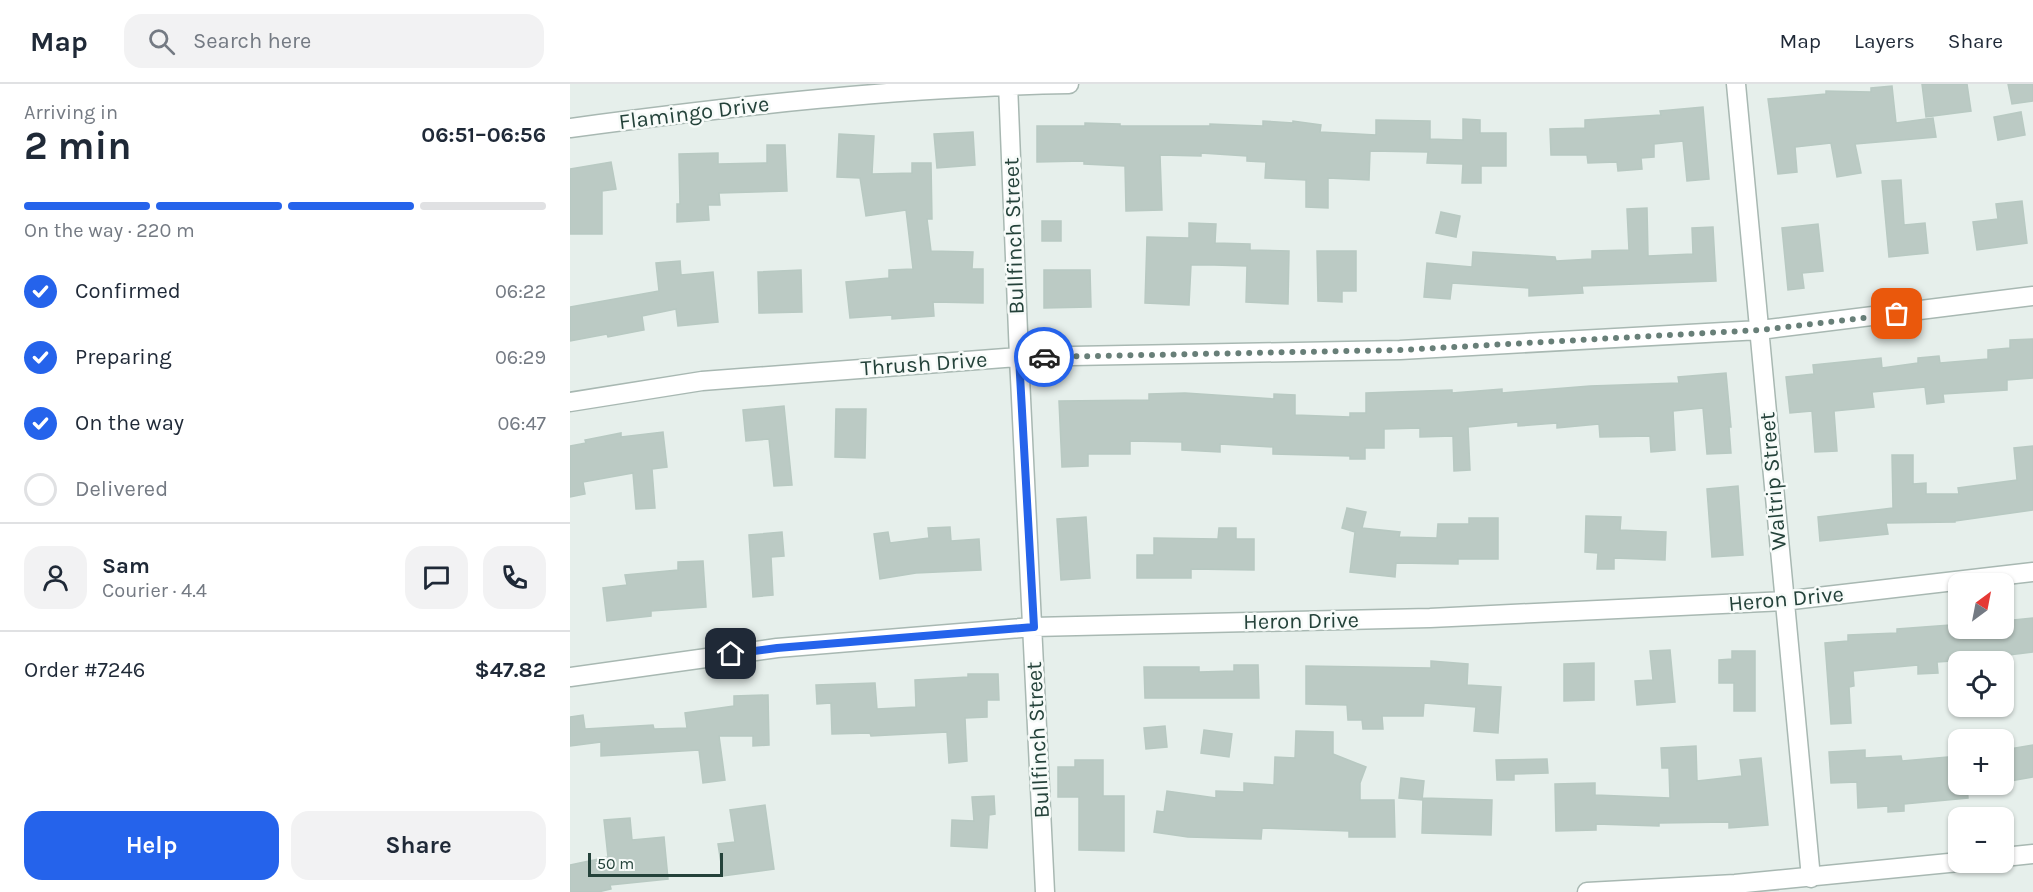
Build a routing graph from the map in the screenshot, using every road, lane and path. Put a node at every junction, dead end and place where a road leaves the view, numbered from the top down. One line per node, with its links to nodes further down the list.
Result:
1 (1069, 84): 3 (street, Flamingo Drive)
2 (1736, 84): 6 (street, Waltrip Street)
3 (1008, 85): 4 (street, Flamingo Drive); 7 (street, Bullfinch Street)
4 (570, 128)
5 (2033, 296): 6 (street, Thrush Drive)
6 (1760, 330): 7 (street, Thrush Drive); 10 (street, Waltrip Street)
7 (1019, 357): 8 (street, Thrush Drive); 11 (street, Bullfinch Street)
8 (570, 402)
9 (2033, 572): 10 (street, Heron Drive)
10 (1783, 602): 11 (street, Heron Drive); 16 (street, Waltrip Street)
11 (1034, 627): 12 (street, Heron Drive); 17 (street, Bullfinch Street)
12 (570, 677)
13 (2033, 854): 14 (street)
14 (2014, 856)
15 (1948, 863): 16 (street)
16 (1810, 878): 18 (street)
17 (1045, 892)
18 (1587, 892)

